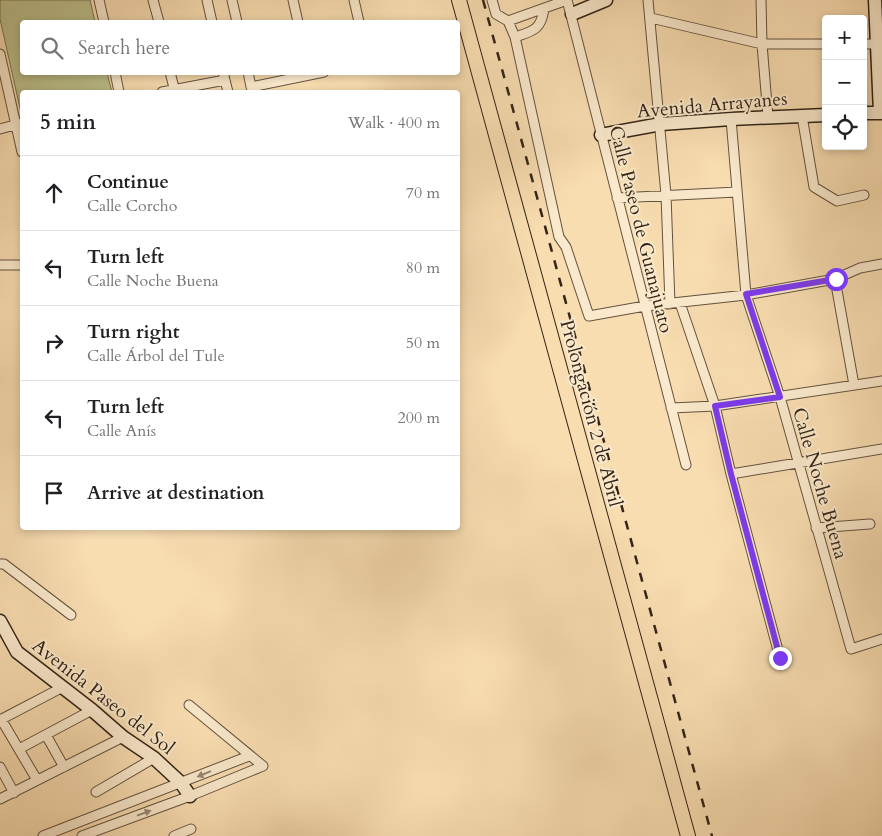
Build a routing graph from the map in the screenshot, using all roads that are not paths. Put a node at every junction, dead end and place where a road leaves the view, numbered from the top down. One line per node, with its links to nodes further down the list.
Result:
1 (98, 0): 17 (street)
2 (153, 0): 18 (street)
3 (207, 0): 19 (street)
4 (232, 0): 20 (street)
5 (293, 0): 21 (street)
6 (354, 0): 22 (street)
7 (459, 0): 97 (main road, Prolongación 2 de Abril)
8 (492, 0): 23 (street)
9 (567, 0): 14 (street); 15 (street, Calle Paseo de Guanajuato)
10 (606, 0): 15 (main road)
11 (648, 0): 16 (street)
12 (761, 0): 25 (street)
13 (875, 0): 27 (main road)
14 (544, 9): 23 (street); 24 (street)
15 (572, 14): 47 (street, Calle Paseo de Guanajuato)
16 (651, 18): 25 (street); 45 (street)
17 (103, 20)
18 (158, 20)
19 (212, 20)
20 (237, 20)
21 (298, 20)
22 (359, 20)
23 (508, 21): 24 (street)
24 (514, 37): 59 (street)
25 (762, 44): 26 (street); 42 (street)
26 (822, 44)
27 (879, 44): 38 (main road)
28 (0, 54): 44 (street)
29 (116, 75): 34 (street)
30 (171, 75): 35 (street)
31 (249, 75): 32 (street)
32 (305, 75)
33 (224, 76): 36 (street); 37 (street)
34 (120, 90)
35 (175, 90)
36 (178, 90)
37 (228, 90)
38 (881, 113): 39 (main road)
39 (867, 114)
40 (822, 115): 41 (main road, Avenida Arrayanes)
41 (802, 116): 42 (main road, Avenida Arrayanes); 50 (street)
42 (768, 117): 43 (main road, Avenida Arrayanes)
43 (731, 119): 45 (main road, Avenida Arrayanes); 48 (street, Calle Noche Buena)
44 (19, 124): 46 (street)
45 (661, 124): 47 (main road, Avenida Arrayanes); 49 (street)
46 (0, 129)
47 (601, 135): 51 (street, Calle Paseo de Guanajuato)
48 (737, 192): 49 (street); 56 (street, Calle Noche Buena)
49 (666, 195): 51 (street); 58 (street)
50 (864, 195)
51 (617, 198): 59 (street, Calle Paseo de Guanajuato)
52 (882, 264): 55 (street)
53 (0, 265): 54 (street)
54 (20, 265)
55 (836, 279): 56 (street); 61 (street)
56 (746, 294): 57 (street); 62 (street, Calle Noche Buena)
57 (680, 303): 58 (street); 63 (street)
58 (670, 304): 59 (street)
59 (645, 306): 64 (street, Calle Paseo de Guanajuato)
60 (882, 381): 61 (street)
61 (854, 385): 62 (street)
62 (780, 397): 63 (street); 66 (street, Calle Noche Buena)
63 (715, 406): 64 (street); 68 (street)
64 (670, 408): 67 (street, Calle Paseo de Guanajuato)
65 (882, 449): 66 (street)
66 (798, 463): 68 (street); 70 (street, Calle Noche Buena)
67 (686, 466)
68 (731, 474): 75 (street)
69 (870, 524): 70 (street)
70 (816, 528): 74 (street, Calle Noche Buena)
71 (0, 564): 72 (street)
72 (71, 615)
73 (0, 622): 76 (main road, Avenida Paseo del Sol)
74 (882, 639)
75 (780, 658)
76 (63, 687): 78 (main road, Avenida Paseo del Sol); 79 (street)
77 (189, 705): 83 (street)
78 (92, 710): 80 (street); 81 (main road, Avenida Paseo del Sol)
79 (1, 720): 82 (street)
80 (46, 735): 82 (street); 86 (street)
81 (123, 737): 84 (main road, Avenida Paseo del Sol); 86 (street)
82 (19, 749): 87 (street)
83 (249, 756): 88 (street, one-way to 88); 91 (street)
84 (154, 758): 88 (main road, Avenida Paseo del Sol); 89 (street)
85 (0, 767): 90 (street)
86 (64, 767): 87 (street)
87 (37, 780): 90 (street)
88 (181, 782): 91 (main road, Avenida Paseo del Sol); 94 (street)
89 (96, 792)
90 (14, 793): 92 (street)
91 (190, 796): 95 (street, one-way to 91)
92 (0, 799)
93 (191, 829): 96 (street)
94 (43, 836)
95 (82, 836)
96 (174, 836)
97 (688, 836)

